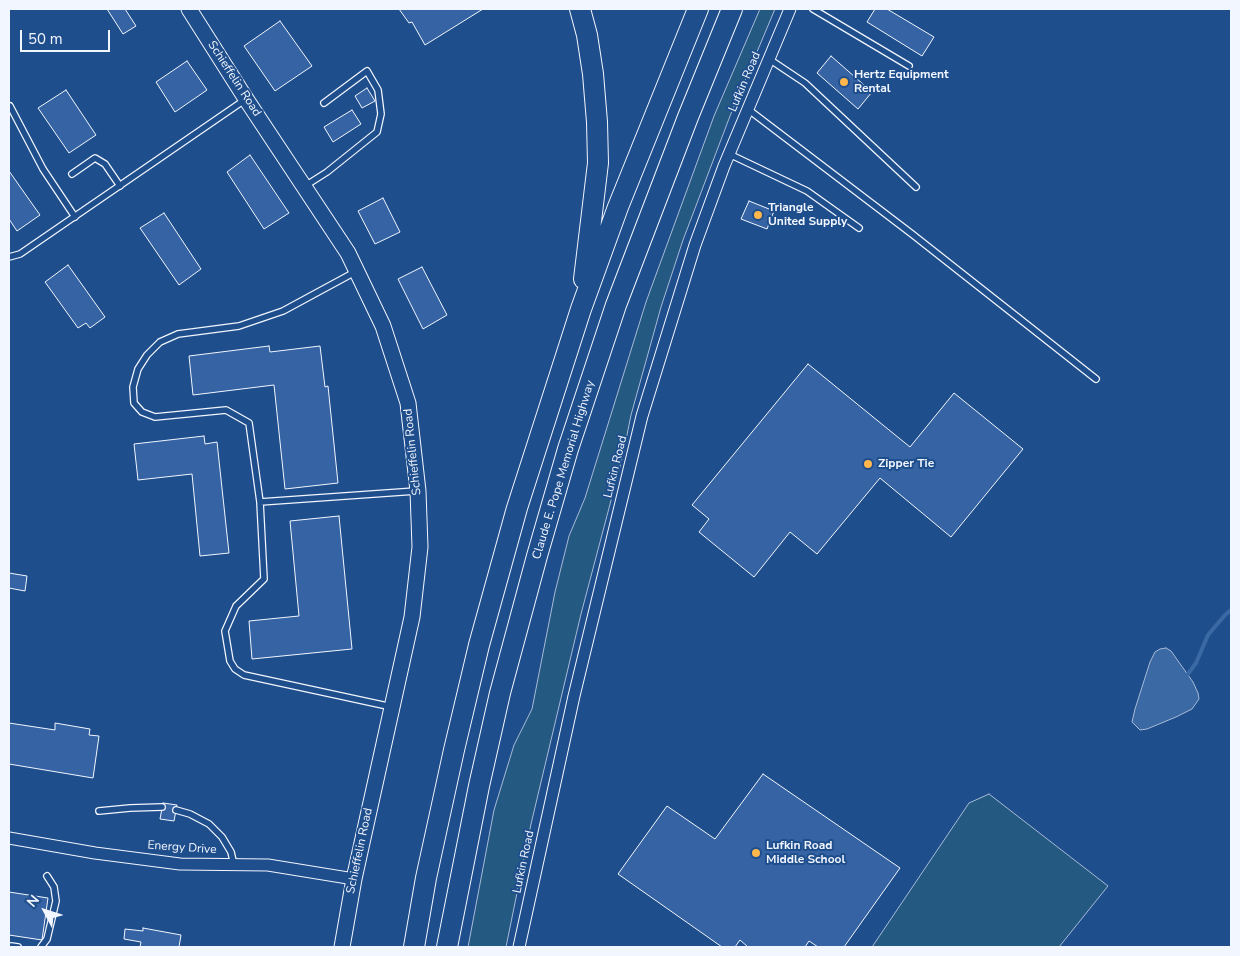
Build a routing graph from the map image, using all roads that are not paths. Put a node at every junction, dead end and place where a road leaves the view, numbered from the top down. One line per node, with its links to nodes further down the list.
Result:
1 (189, 9): 9 (street, Schieffelin Road)
2 (580, 9): 22 (highway)
3 (698, 9): 22 (highway)
4 (732, 9): 37 (highway, Claude E. Pope Memorial Highway)
5 (790, 9): 7 (street, Lufkin Road)
6 (813, 9): 8 (lane)
7 (769, 60): 12 (street, Lufkin Road); 17 (lane)
8 (909, 66)
9 (246, 99): 15 (lane); 16 (street, Schieffelin Road)
10 (324, 103): 16 (lane)
11 (10, 106): 18 (lane)
12 (748, 110): 13 (street, Lufkin Road); 23 (lane)
13 (729, 154): 19 (lane); 38 (street, Lufkin Road)
14 (72, 174): 15 (lane)
15 (120, 186): 18 (lane)
16 (305, 186): 21 (street, Schieffelin Road)
17 (916, 188)
18 (75, 217): 20 (lane)
19 (859, 228)
20 (9, 257)
21 (357, 271): 24 (street, Schieffelin Road); 25 (lane)
22 (581, 309): 36 (highway)
23 (1096, 379)
24 (418, 491): 25 (lane); 26 (street, Schieffelin Road)
25 (260, 502): 26 (lane)
26 (392, 707): 33 (street, Schieffelin Road)
27 (162, 807): 29 (lane)
28 (176, 810): 31 (lane)
29 (99, 811)
30 (9, 838): 31 (street, Energy Drive)
31 (234, 865): 33 (street, Energy Drive)
32 (47, 876): 34 (lane)
33 (354, 879): 35 (street, Schieffelin Road)
34 (41, 947)
35 (342, 947)
36 (414, 947)
37 (447, 947)
38 (519, 947)

